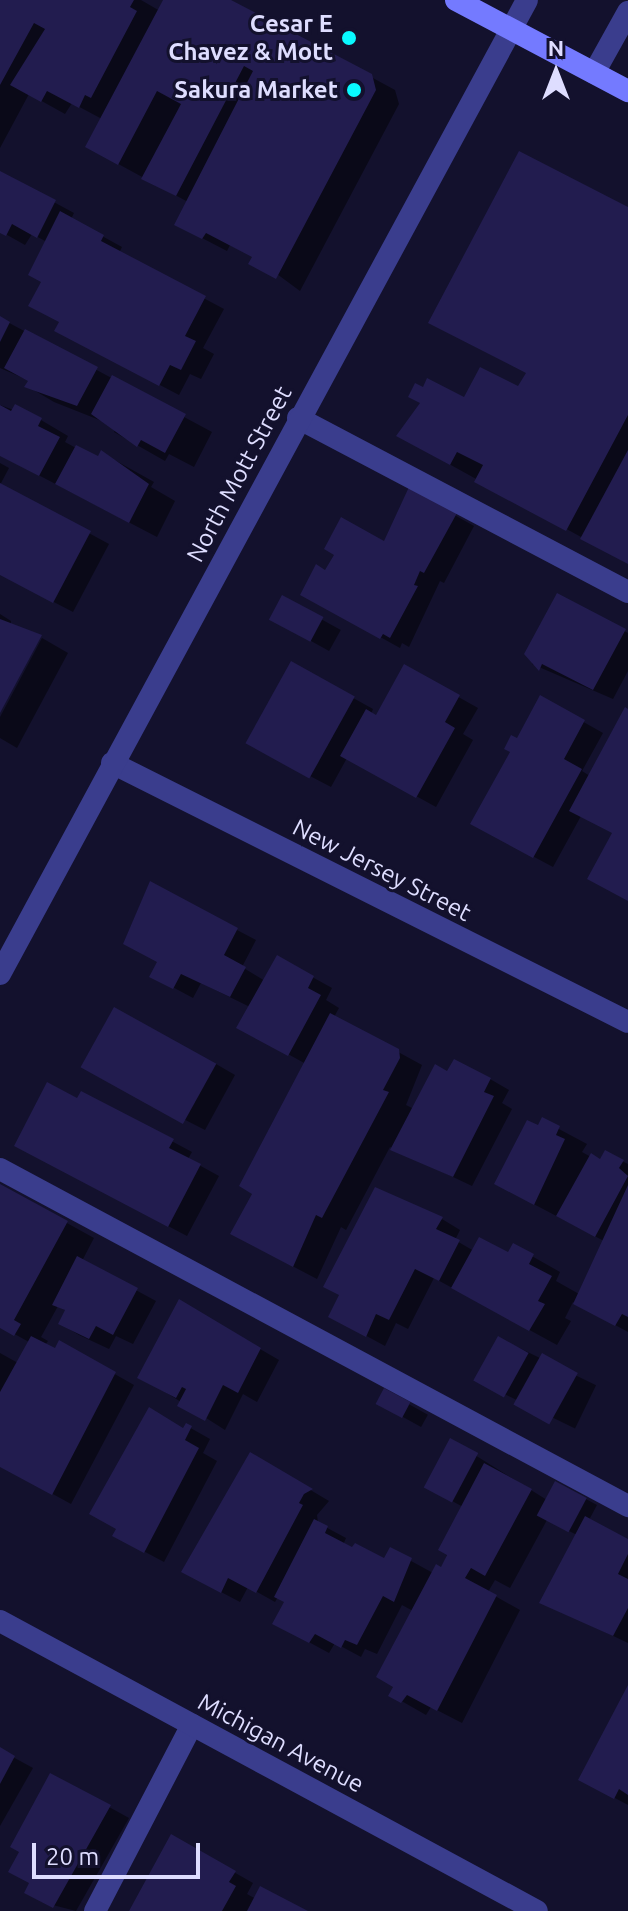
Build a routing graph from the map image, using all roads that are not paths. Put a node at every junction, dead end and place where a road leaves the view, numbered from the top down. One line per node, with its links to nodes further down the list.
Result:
1 (456, 0): 4 (main road)
2 (527, 0): 4 (street, North Mott Street)
3 (628, 12): 5 (street)
4 (511, 29): 5 (main road); 7 (street, North Mott Street)
5 (594, 73): 6 (main road)
6 (628, 91)
7 (298, 418): 8 (street); 9 (street, North Mott Street)
8 (628, 592)
9 (112, 763): 10 (street, North Mott Street); 11 (street, New Jersey Street)
10 (0, 974)
11 (628, 1022)
12 (0, 1169): 13 (street)
13 (628, 1506)
14 (0, 1621): 15 (street, Michigan Avenue)
15 (192, 1725): 16 (street); 17 (street, Michigan Avenue)
16 (95, 1911)
17 (537, 1911)

